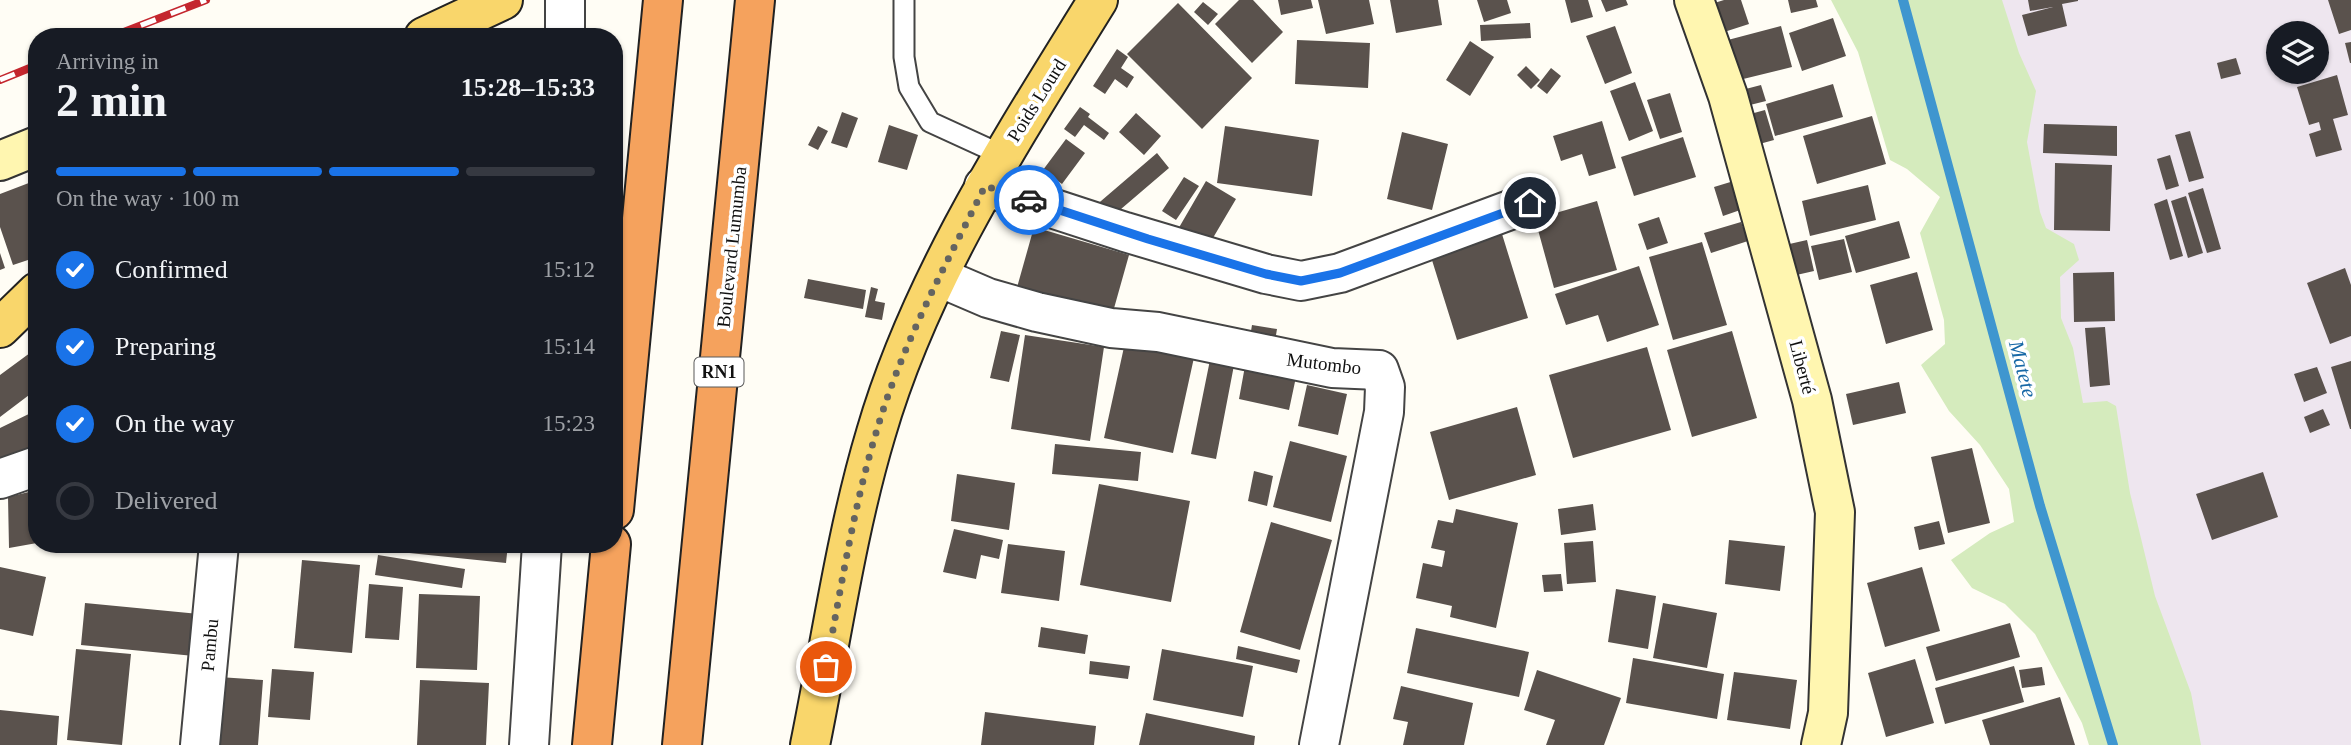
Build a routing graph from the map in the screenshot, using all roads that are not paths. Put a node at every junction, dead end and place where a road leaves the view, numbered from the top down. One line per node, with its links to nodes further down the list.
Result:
1 (503, 0): 8 (main road)
2 (565, 0): 9 (street)
3 (755, 0): 26 (highway, Boulevard Lumumba / RN1)
4 (904, 0): 12 (lane)
5 (1098, 0): 12 (main road, Poids Lourd)
6 (1694, 0): 29 (street, Liberté)
7 (662, 7): 17 (highway)
8 (443, 28)
9 (565, 28)
10 (28, 150): 11 (street)
11 (0, 161)
12 (993, 170): 13 (street); 14 (main road, Poids Lourd)
13 (1530, 203)
14 (939, 277): 27 (main road, Poids Lourd); 28 (street, Mutombo)
15 (28, 301): 16 (main road)
16 (0, 328)
17 (623, 416)
18 (28, 469): 19 (street)
19 (0, 479)
20 (218, 553): 23 (street, Pambu)
21 (541, 553): 24 (street)
22 (610, 553): 25 (highway)
23 (200, 745)
24 (530, 745)
25 (592, 745)
26 (682, 745)
27 (810, 745)
28 (1319, 745)
29 (1821, 745)

